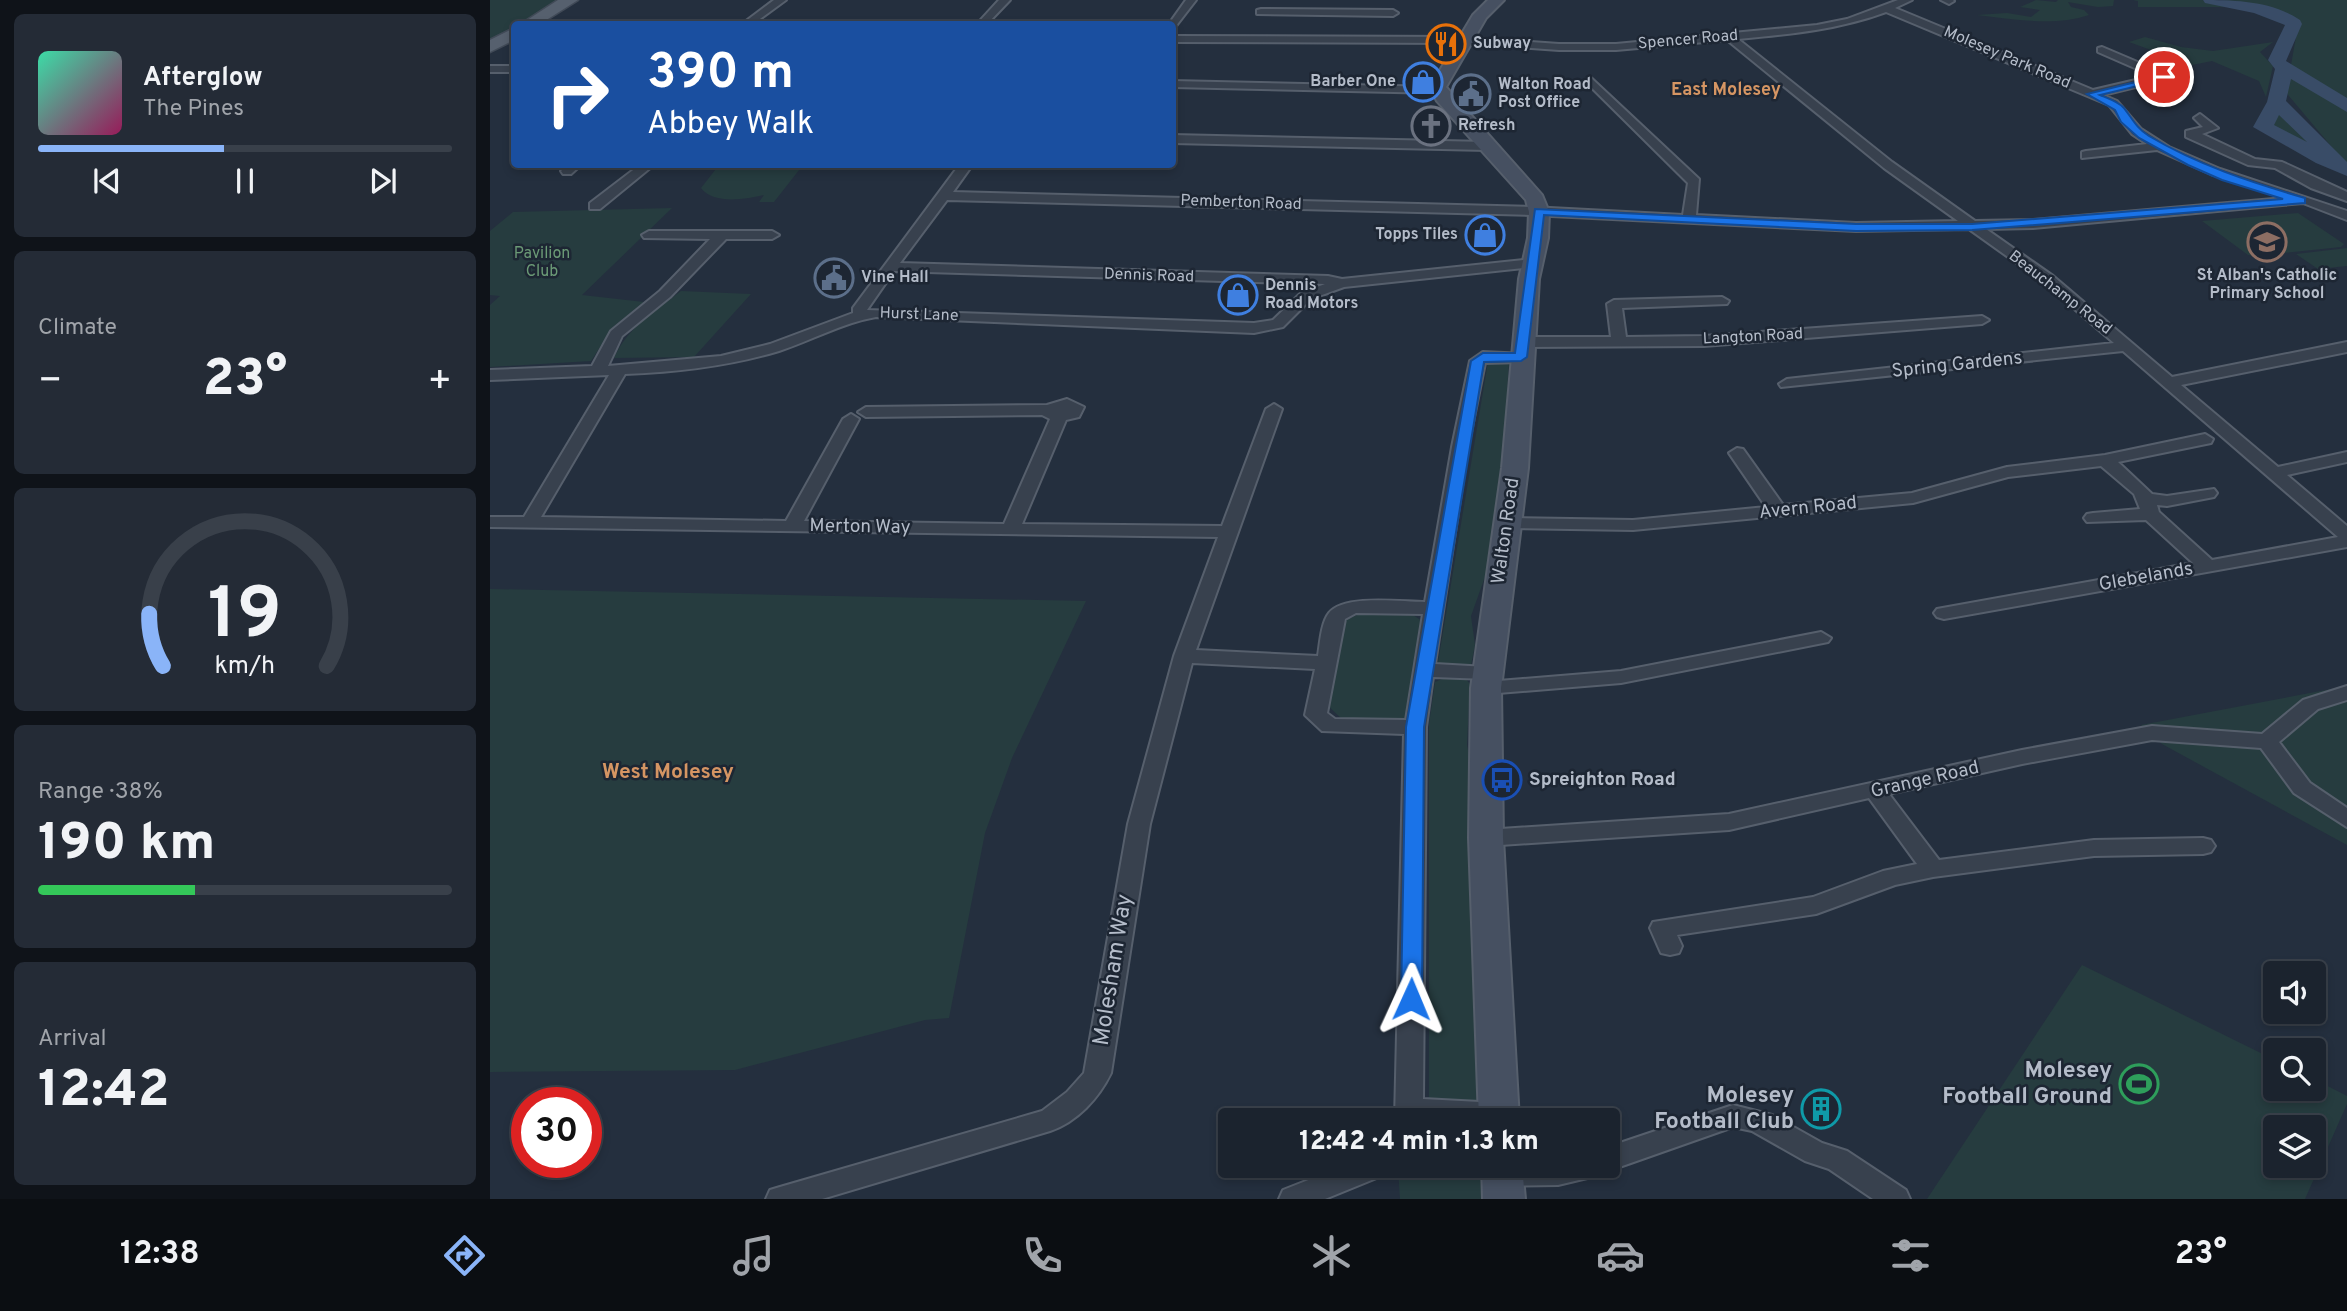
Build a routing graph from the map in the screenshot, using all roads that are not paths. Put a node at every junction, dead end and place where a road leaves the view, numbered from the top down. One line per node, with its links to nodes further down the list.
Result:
1 (570, 0): 11 (main road)
2 (781, 0): 12 (street)
3 (1004, 0): 13 (street)
4 (1191, 0): 14 (street)
5 (1497, 0): 18 (main road)
6 (1869, 0): 8 (street, Molesey Park Road)
7 (1907, 0): 8 (street, Spencer Road)
8 (1890, 8): 16 (street, Spencer Road); 28 (street, Molesey Park Road)
9 (1261, 12): 10 (street)
10 (1394, 14)
11 (534, 21)
12 (751, 21)
13 (985, 21)
14 (1176, 22)
15 (511, 35): 19 (main road)
16 (1730, 37): 18 (street, Spencer Road); 43 (street, Beauchamp Road)
17 (1176, 39): 18 (street, Spencer Road)
18 (1465, 40): 27 (main road)
19 (490, 47)
20 (2102, 50): 22 (street)
21 (2131, 53): 22 (street)
22 (2116, 56): 28 (street)
23 (490, 68): 24 (street)
24 (511, 69)
25 (1591, 81): 42 (street)
26 (1176, 84): 27 (street)
27 (1439, 90): 31 (main road)
28 (2092, 94): 32 (street, Molesey Park Road)
29 (2200, 118): 37 (street)
30 (1176, 139): 31 (street)
31 (1487, 146): 40 (main road)
32 (2159, 146): 33 (street); 39 (street, Molesey Park Road)
33 (2085, 155)
34 (644, 168): 38 (street)
35 (964, 168): 36 (street)
36 (943, 196): 40 (street, Pemberton Road); 48 (street)
37 (2347, 197)
38 (620, 199)
39 (2301, 201): 41 (street, Molesey Park Road); 43 (street, Pemberton Road)
40 (1539, 212): 42 (street, Pemberton Road); 47 (main road, Walton Road)
41 (2347, 216)
42 (1689, 221): 43 (street, Pemberton Road)
43 (1972, 227): 54 (street, Beauchamp Road)
44 (722, 235): 45 (street); 46 (street); 58 (street)
45 (772, 235)
46 (649, 236)
47 (1533, 264): 49 (street, Dennis Road); 56 (main road, Walton Road)
48 (889, 267): 49 (street, Dennis Road); 51 (street)
49 (1342, 283): 51 (street, Hurst Lane)
50 (1722, 301): 53 (street)
51 (860, 315): 57 (street, Hurst Lane)
52 (1982, 320): 53 (street, Langton Road)
53 (1619, 342): 56 (street, Langton Road)
54 (2127, 346): 60 (street, Beauchamp Road); 61 (street, Spring Gardens)
55 (2347, 347): 60 (street)
56 (1522, 349): 74 (main road, Walton Road); 81 (street, Langton Road)
57 (620, 370): 58 (street, Hurst Lane); 73 (street)
58 (597, 371): 59 (street, Hurst Lane)
59 (490, 375)
60 (2171, 382): 67 (street, Beauchamp Road)
61 (1787, 384)
62 (1274, 409): 77 (street, Molesham Way)
63 (2205, 439): 66 (street, Avern Road)
64 (1737, 453): 70 (street)
65 (2347, 457): 67 (street)
66 (2105, 460): 69 (street); 70 (street, Avern Road)
67 (2273, 473): 78 (street, Beauchamp Road)
68 (2208, 494): 69 (street)
69 (2149, 506): 71 (street); 80 (street)
70 (1778, 511): 74 (street, Avern Road)
71 (2094, 518)
72 (490, 522): 73 (street, Merton Way)
73 (529, 523): 75 (street, Merton Way)
74 (1507, 523): 87 (main road, Walton Road)
75 (792, 526): 76 (street, Merton Way); 76 (street)
76 (1011, 529): 77 (street, Merton Way)
77 (1230, 532): 84 (street, Molesham Way)
78 (2347, 536)
79 (2347, 541): 80 (street, Glebelands)
80 (2208, 566): 82 (street, Glebelands)
81 (1433, 608): 85 (street); 86 (street)
82 (1944, 613)
83 (1821, 638): 87 (street)
84 (1184, 656): 85 (street); 101 (street, Molesham Way)
85 (1325, 663): 89 (street)
86 (1424, 670): 87 (street); 89 (street)
87 (1486, 680): 93 (main road, Walton Road)
88 (2347, 693): 90 (street)
89 (1415, 727): 97 (street)
90 (2267, 741): 91 (street, Grange Road); 92 (street)
91 (1877, 792): 93 (street, Grange Road); 95 (street)
92 (2347, 819)
93 (1486, 838): 98 (main road, Walton Road)
94 (2203, 846): 95 (street)
95 (1933, 869): 96 (street)
96 (1670, 946)
97 (1409, 1108)
98 (1499, 1108)
99 (1620, 1155): 103 (street)
100 (1345, 1178): 102 (street)
101 (780, 1199)
102 (1293, 1199)
103 (1896, 1199)

